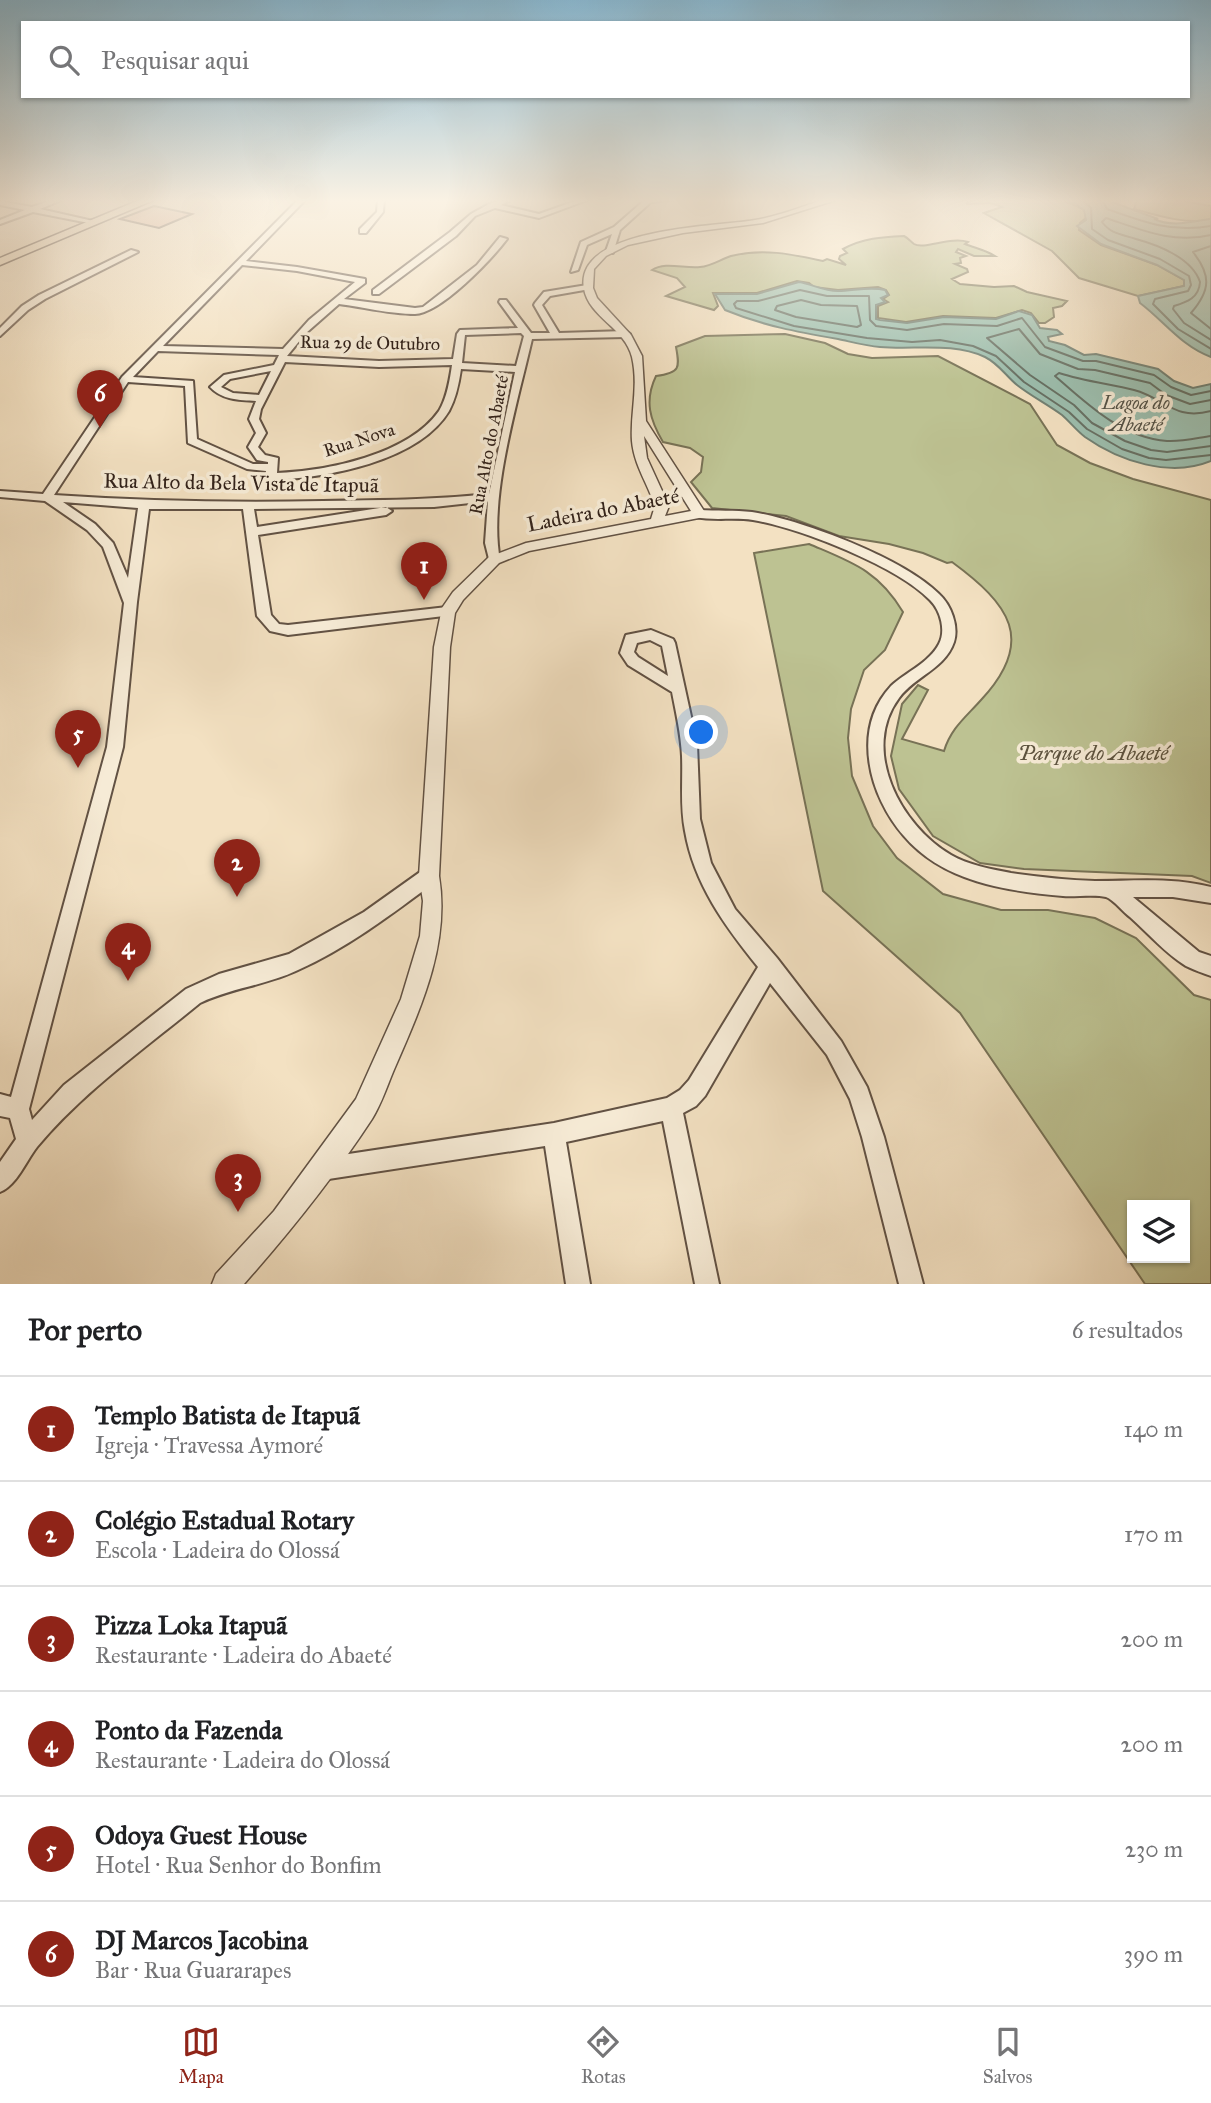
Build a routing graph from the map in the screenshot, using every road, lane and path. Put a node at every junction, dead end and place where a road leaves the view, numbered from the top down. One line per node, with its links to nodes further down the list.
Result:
1 (120, 259): 13 (street)
2 (244, 259): 7 (street)
3 (420, 259): 10 (street)
4 (487, 259): 11 (street)
5 (578, 259): 8 (street)
6 (602, 259): 9 (street)
7 (240, 263): 11 (street); 17 (street)
8 (574, 270)
9 (587, 287): 15 (street); 16 (street)
10 (376, 292)
11 (336, 301): 18 (street)
12 (503, 302): 14 (street)
13 (0, 333)
14 (526, 333): 16 (street, Rua Nova); 19 (street, Rua Nova); 20 (street, Rua Alto do Abaeté)
15 (626, 334): 16 (street, Rua Nova); 23 (street)
16 (556, 336)
17 (155, 348): 18 (street); 21 (street)
18 (282, 359): 19 (street, Rua 29 de Outubro); 22 (street, Rua 29 de Outubro); 22 (street)
19 (456, 364): 20 (street); 26 (street, Rua Nova)
20 (521, 369): 29 (street, Rua Alto do Abaeté)
21 (125, 379): 26 (street, Rua Nova); 28 (street)
22 (263, 398): 26 (street, Rua 29 de Outubro)
23 (640, 422): 24 (street); 25 (street)
24 (660, 449): 25 (street); 33 (street)
25 (639, 453): 34 (street)
26 (271, 472)
27 (0, 494): 28 (street, Rua Alto da Bela Vista de Itapuã)
28 (47, 497): 31 (street, Rua Alto da Bela Vista de Itapuã); 37 (street)
29 (494, 497): 30 (street, Rua Alto da Bela Vista de Itapuã); 36 (street, Rua Alto do Abaeté)
30 (434, 503): 32 (street, Rua Alto da Bela Vista de Itapuã); 35 (street, Rua Alto da Bela Vista de Itapuã)
31 (144, 505): 32 (street, Rua Alto da Bela Vista de Itapuã); 37 (street)
32 (248, 506): 35 (street)
33 (699, 514): 34 (street, Ladeira do Abaeté); 41 (street, Ladeira do Abaeté)
34 (659, 518): 36 (street, Ladeira do Abaeté)
35 (252, 532): 38 (street)
36 (494, 560): 38 (street, Ladeira do Abaeté)
37 (131, 603): 45 (street)
38 (447, 612): 40 (street)
39 (679, 689): 43 (street)
40 (429, 876): 48 (street); 49 (street)
41 (1110, 890): 42 (street, Ladeira do Abaeté); 44 (street)
42 (1211, 895)
43 (770, 965): 46 (street); 54 (street)
44 (1211, 966)
45 (9, 1107): 48 (street)
46 (671, 1108): 47 (street); 53 (street)
47 (554, 1134): 49 (street); 52 (street)
48 (28, 1141): 50 (street)
49 (319, 1170): 51 (street)
50 (0, 1181)
51 (226, 1284)
52 (578, 1284)
53 (707, 1284)
54 (911, 1284)

